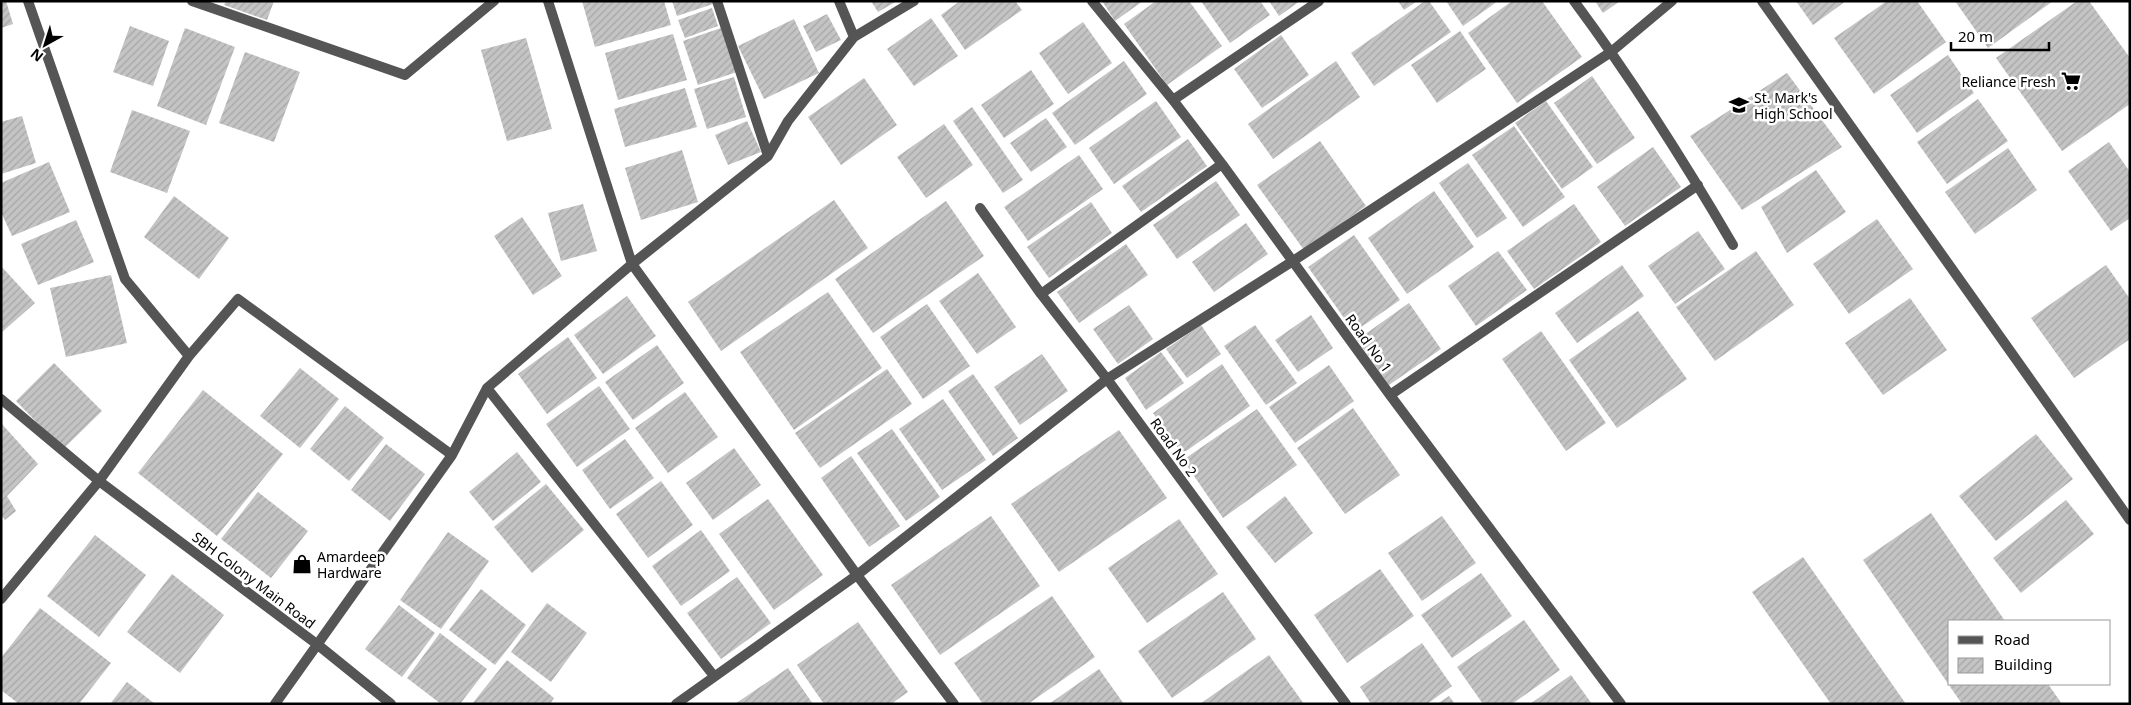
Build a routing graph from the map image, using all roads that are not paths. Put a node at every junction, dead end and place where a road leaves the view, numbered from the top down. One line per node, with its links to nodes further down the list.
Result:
1 (28, 1): 24 (street)
2 (192, 1): 3 (street)
3 (494, 1)
4 (548, 1): 22 (street)
5 (717, 1): 16 (street)
6 (839, 1): 13 (street)
7 (914, 1): 13 (street)
8 (1092, 1): 15 (street, Road No 1)
9 (1319, 1): 15 (street)
10 (1574, 1): 14 (street)
11 (1672, 1): 14 (street)
12 (1762, 1): 31 (street)
13 (854, 37): 16 (street)
14 (1611, 52): 18 (street); 21 (street)
15 (1173, 100): 17 (street, Road No 1)
16 (768, 156): 22 (street)
17 (1222, 164): 21 (street, Road No 1); 23 (street)
18 (1698, 185): 20 (street); 27 (street)
19 (980, 208): 23 (street, Road No 2)
20 (1733, 245)
21 (1293, 261): 25 (street); 27 (street, Road No 1)
22 (632, 264): 26 (street); 32 (street)
23 (1041, 294): 25 (street, Road No 2)
24 (189, 356): 29 (street); 30 (street)
25 (1107, 379): 32 (street); 40 (street, Road No 2)
26 (487, 388): 29 (street); 35 (street)
27 (1390, 395): 41 (street, Road No 1)
28 (1, 399): 30 (street, SBH Colony Main Road)
29 (452, 455): 34 (street)
30 (99, 481): 33 (street); 34 (street, SBH Colony Main Road)
31 (2130, 520)
32 (857, 574): 35 (street); 39 (street)
33 (1, 599)
34 (318, 645): 36 (street); 37 (street, SBH Colony Main Road)
35 (714, 676): 38 (street)
36 (275, 704)
37 (391, 704)
38 (676, 704)
39 (954, 704)
40 (1346, 704)
41 (1621, 704)

